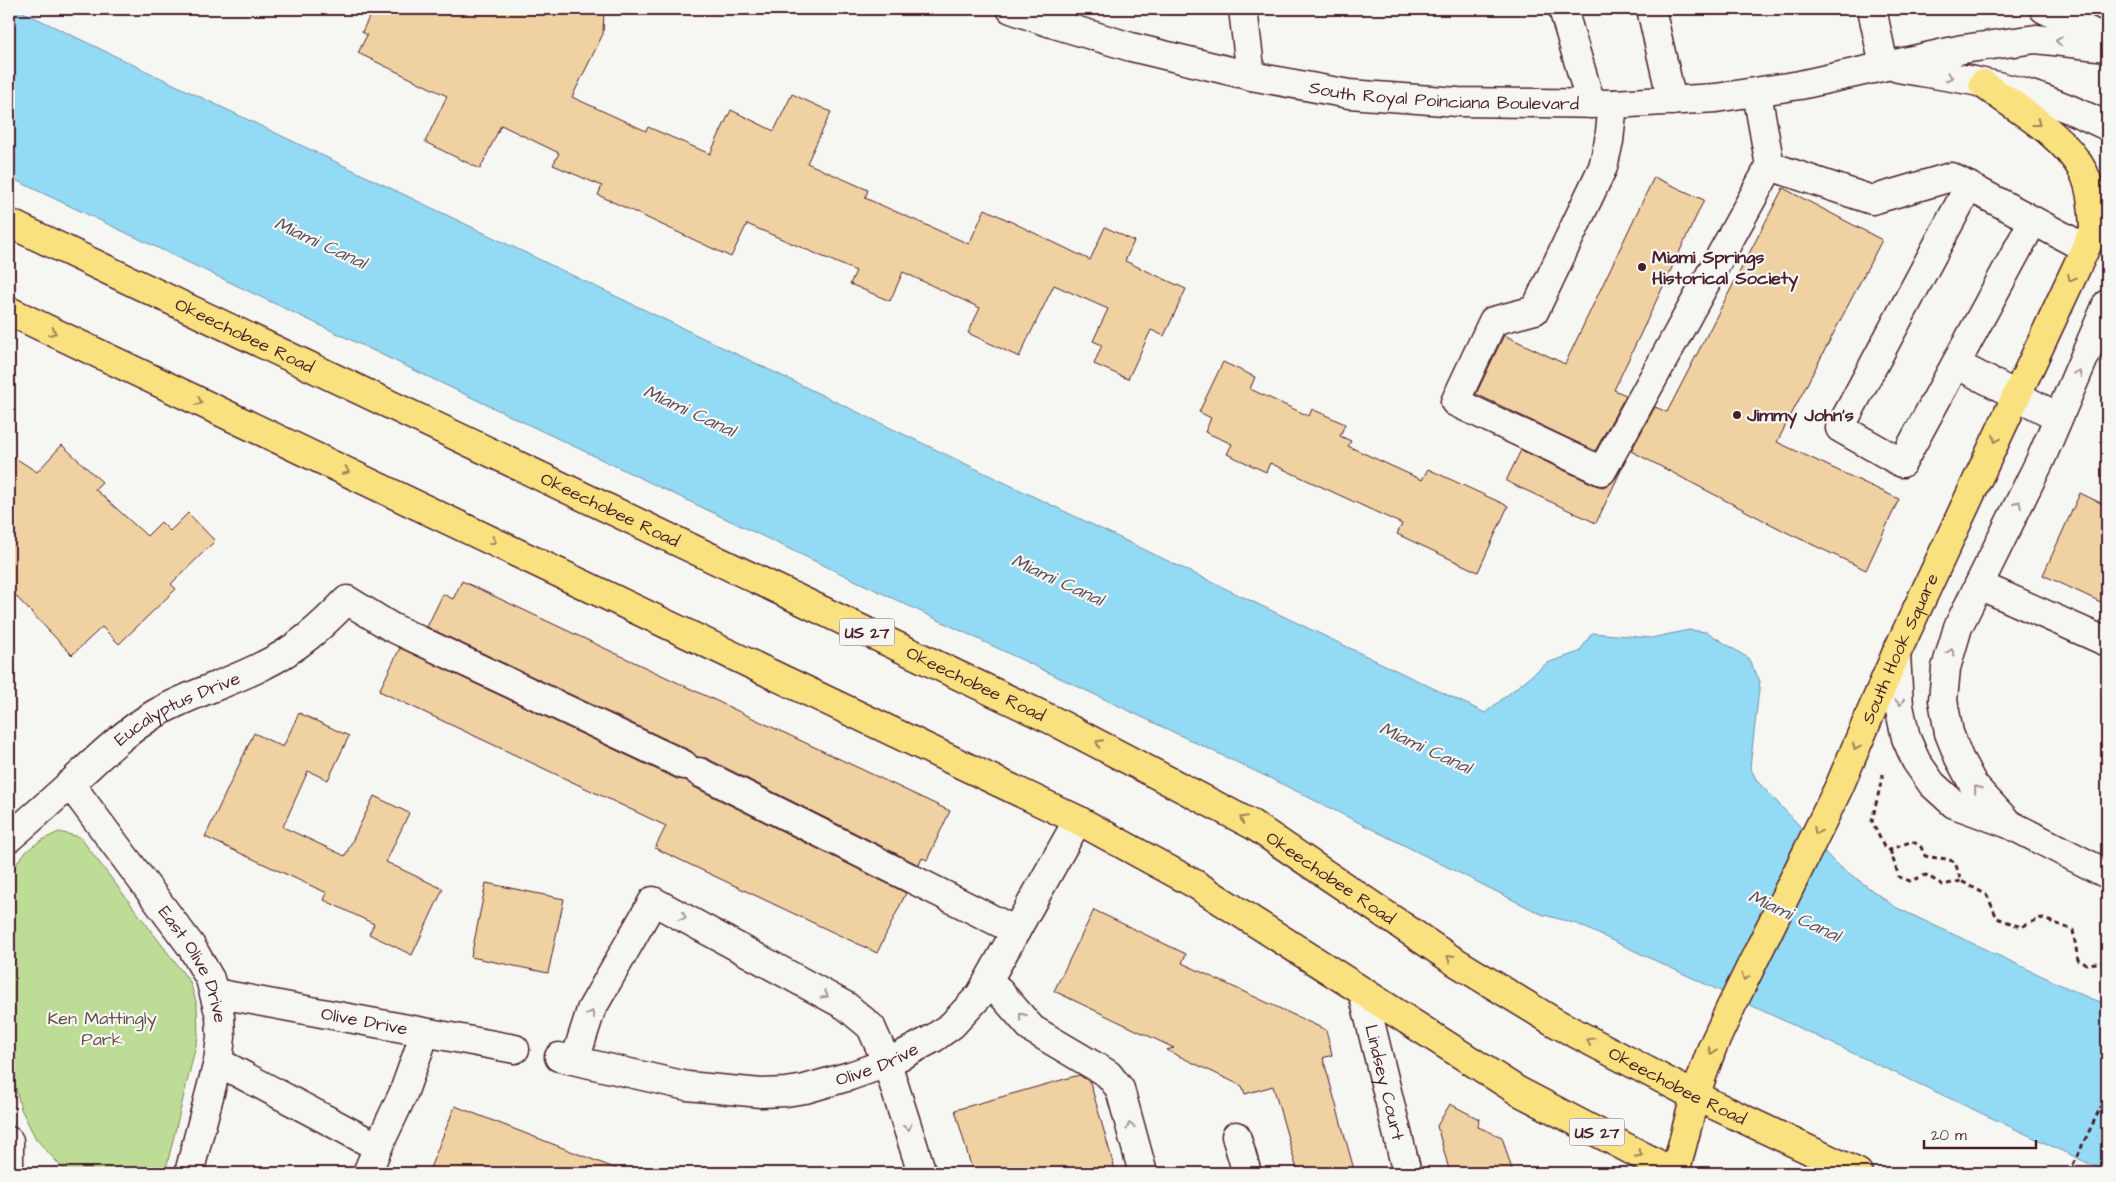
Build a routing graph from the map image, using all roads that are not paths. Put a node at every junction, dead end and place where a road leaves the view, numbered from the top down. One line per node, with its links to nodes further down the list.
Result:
1 (1011, 9): 10 (street, South Royal Poinciana Boulevard)
2 (1243, 9): 10 (street)
3 (1563, 9): 14 (street)
4 (1651, 9): 13 (street)
5 (1872, 9): 9 (street)
6 (2044, 9): 7 (street)
7 (2107, 40)
8 (2107, 47): 9 (street, South Royal Poinciana Boulevard, one-way to 9)
9 (1884, 66): 11 (street, South Royal Poinciana Boulevard, one-way to 11); 12 (street, South Royal Poinciana Boulevard)
10 (1251, 76): 14 (street, South Royal Poinciana Boulevard)
11 (1983, 84): 15 (street, South Royal Poinciana Boulevard); 21 (main road, one-way to 21)
12 (1757, 93): 13 (street, South Royal Poinciana Boulevard); 16 (street)
13 (1672, 101): 14 (street, South Royal Poinciana Boulevard)
14 (1602, 104): 16 (street)
15 (2107, 126)
16 (1770, 166): 17 (street)
17 (1969, 186): 19 (street); 24 (street)
18 (2107, 202): 21 (main road, South Hook Square)
19 (2034, 221): 21 (street); 24 (street)
20 (9, 223): 43 (main road, Okeechobee Road / US 27, one-way to 20)
21 (2089, 239): 25 (main road, South Hook Square, one-way to 25)
22 (2107, 304): 26 (street, one-way to 22)
23 (9, 311): 31 (main road, US 27, one-way to 31)
24 (1956, 364): 25 (street)
25 (2017, 395): 26 (street); 29 (main road, South Hook Square, one-way to 29)
26 (2058, 417): 27 (street, one-way to 26)
27 (1979, 585): 28 (street); 32 (street, one-way to 27)
28 (2107, 642)
29 (1896, 654): 32 (street, one-way to 32); 43 (main road, South Hook Square, one-way to 43)
30 (70, 784): 33 (street, Eucalyptus Drive); 35 (street, Eucalyptus Drive); 38 (street, East Olive Drive)
31 (1078, 820): 35 (street, Olive Drive); 37 (main road, US 27)
32 (2010, 824): 34 (street)
33 (11, 840)
34 (2107, 871)
35 (1016, 931): 36 (street, Olive Drive)
36 (990, 981): 42 (street, Olive Drive); 51 (street, one-way to 36)
37 (1363, 993): 53 (street, Lindsey Court); 54 (main road, US 27, one-way to 54)
38 (215, 994): 39 (street, Olive Drive); 41 (street, East Olive Drive)
39 (425, 1033): 40 (street, Olive Drive); 46 (street)
40 (515, 1049)
41 (218, 1062): 46 (street); 48 (street, East Olive Drive)
42 (887, 1062): 42 (street, Olive Drive, one-way to 42); 50 (street, one-way to 50)
43 (1695, 1096): 54 (main road, South Hook Square); 55 (main road, Okeechobee Road / US 27)
44 (1236, 1136): 52 (street)
45 (9, 1141): 47 (street)
46 (378, 1147): 49 (street)
47 (9, 1173)
48 (189, 1173)
49 (368, 1173)
50 (922, 1173)
51 (1143, 1173)
52 (1247, 1173)
53 (1407, 1173)
54 (1675, 1173)
55 (1858, 1173)

